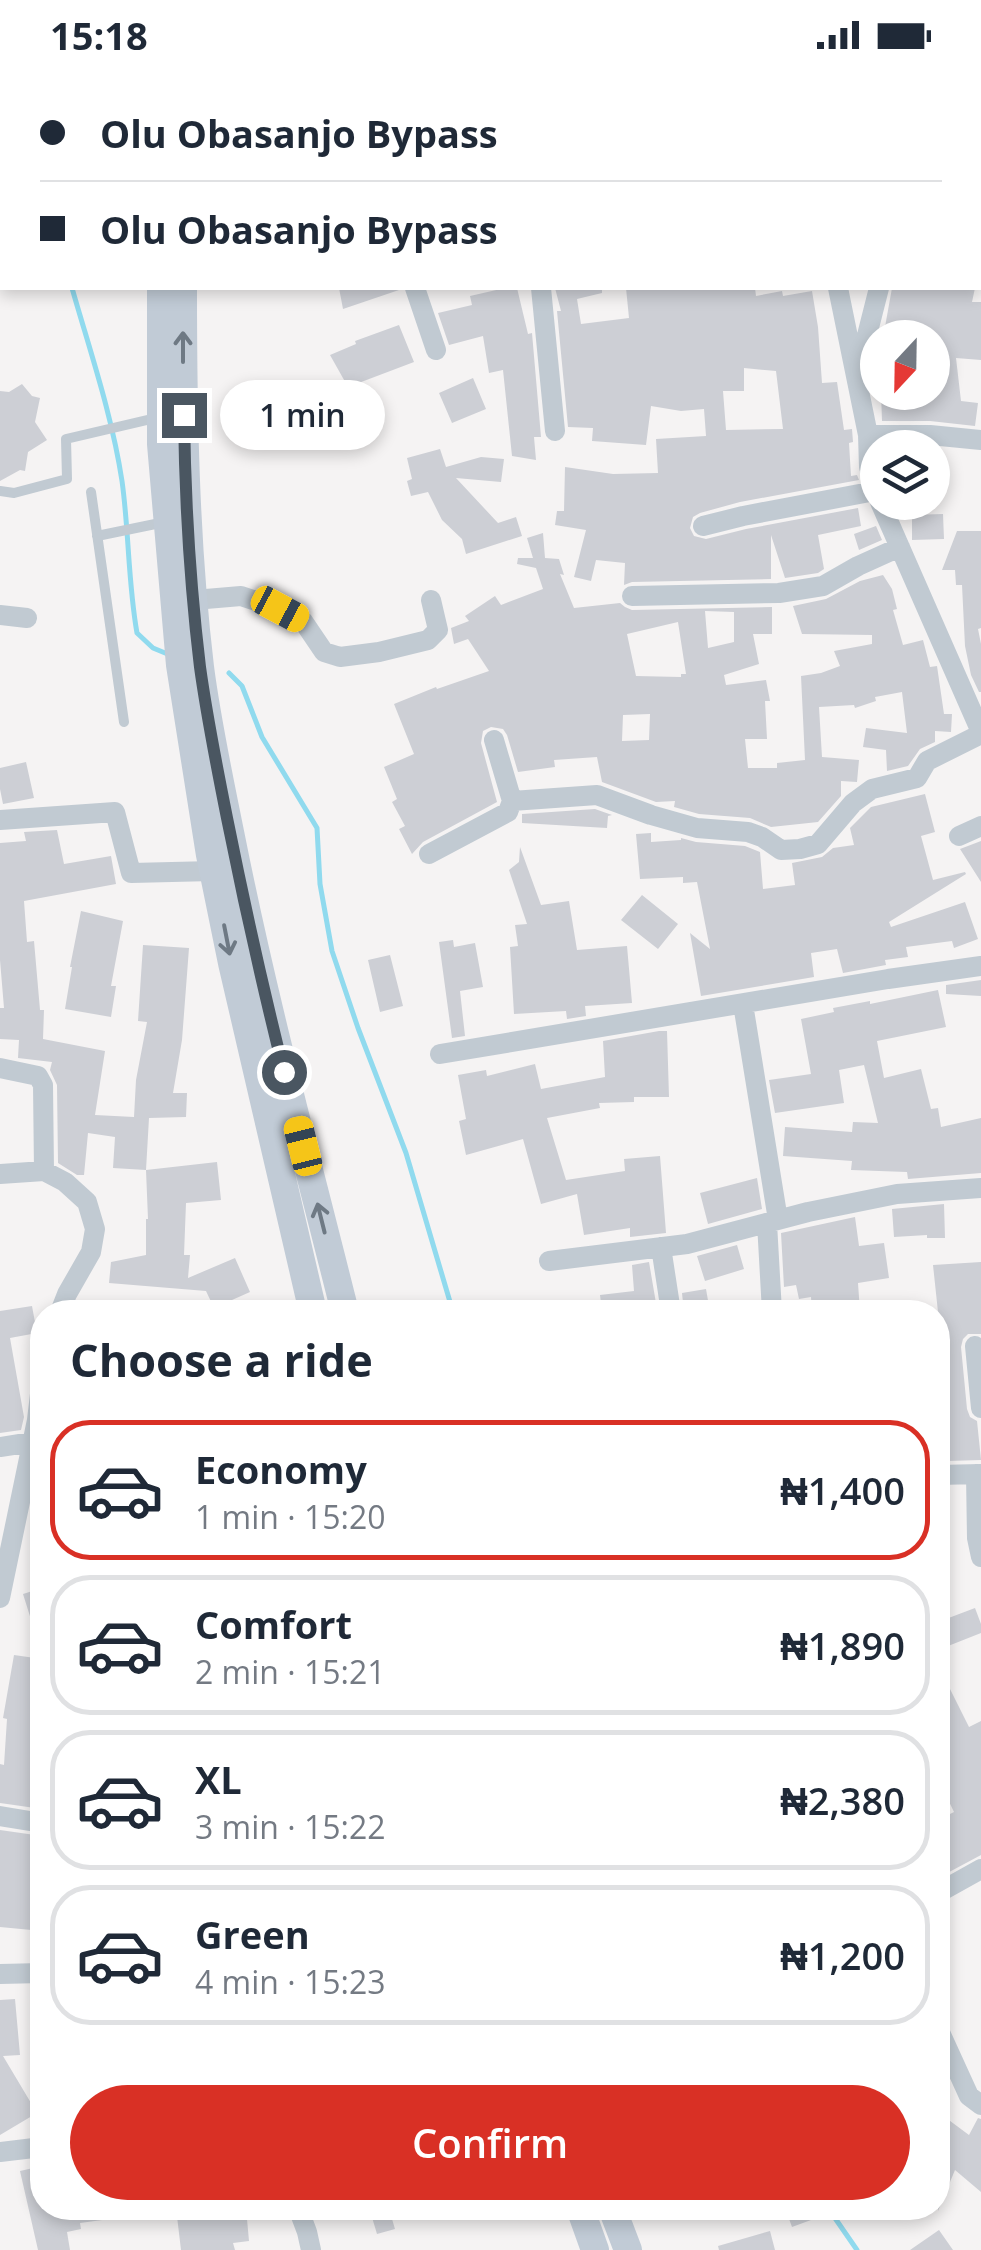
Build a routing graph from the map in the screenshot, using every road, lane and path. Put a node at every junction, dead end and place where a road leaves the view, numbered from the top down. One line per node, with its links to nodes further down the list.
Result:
1 (162, 290): 9 (main road)
2 (183, 290): 23 (main road, one-way to 2)
3 (417, 290): 7 (street)
4 (541, 290): 11 (street)
5 (838, 290): 8 (street)
6 (879, 290): 8 (street)
7 (436, 350)
8 (857, 374): 10 (street)
9 (161, 416): 14 (lane); 18 (main road)
10 (867, 430)
11 (555, 431)
12 (950, 436): 13 (street)
13 (981, 440)
14 (0, 491)
15 (91, 492): 20 (lane)
16 (860, 500): 19 (street)
17 (888, 520): 21 (street)
18 (166, 522): 20 (lane); 35 (main road)
19 (702, 526)
20 (103, 535): 27 (lane)
21 (900, 546): 22 (street); 28 (street)
22 (632, 596)
23 (194, 600): 24 (street); 48 (main road, one-way to 23)
24 (431, 600)
25 (0, 615): 26 (street)
26 (27, 618)
27 (124, 722)
28 (981, 733): 30 (street)
29 (494, 740): 30 (street)
30 (512, 800): 34 (street)
31 (0, 820): 35 (street)
32 (981, 826): 33 (street)
33 (959, 836)
34 (429, 854)
35 (213, 871): 47 (main road, one-way to 47)
36 (981, 966): 37 (street)
37 (743, 1004): 38 (street); 43 (street)
38 (440, 1054)
39 (0, 1068): 40 (street)
40 (44, 1171): 41 (street); 46 (street)
41 (0, 1174)
42 (981, 1188): 43 (street)
43 (773, 1221): 44 (street); 50 (street)
44 (661, 1247): 45 (street); 49 (street)
45 (549, 1261)
46 (65, 1300)
47 (310, 1300)
48 (341, 1300)
49 (669, 1300)
50 (772, 1300)
51 (975, 1346): 52 (street)
52 (981, 1408)
53 (30, 1442): 54 (street)
54 (0, 1447)
55 (30, 1452): 59 (street)
56 (978, 1474): 57 (street); 58 (street)
57 (950, 1475)
58 (981, 1558)
59 (0, 1598)
60 (0, 1816): 61 (street)
61 (30, 1821)
62 (981, 1870): 63 (street)
63 (950, 1887)
64 (30, 1973): 65 (street)
65 (0, 1974)
66 (950, 2054): 67 (street)
67 (981, 2105)
68 (30, 2148): 69 (street)
69 (0, 2152)
70 (303, 2220): 73 (street)
71 (584, 2220): 74 (main road)
72 (617, 2220): 75 (main road)
73 (311, 2250)
74 (595, 2250)
75 (628, 2250)

